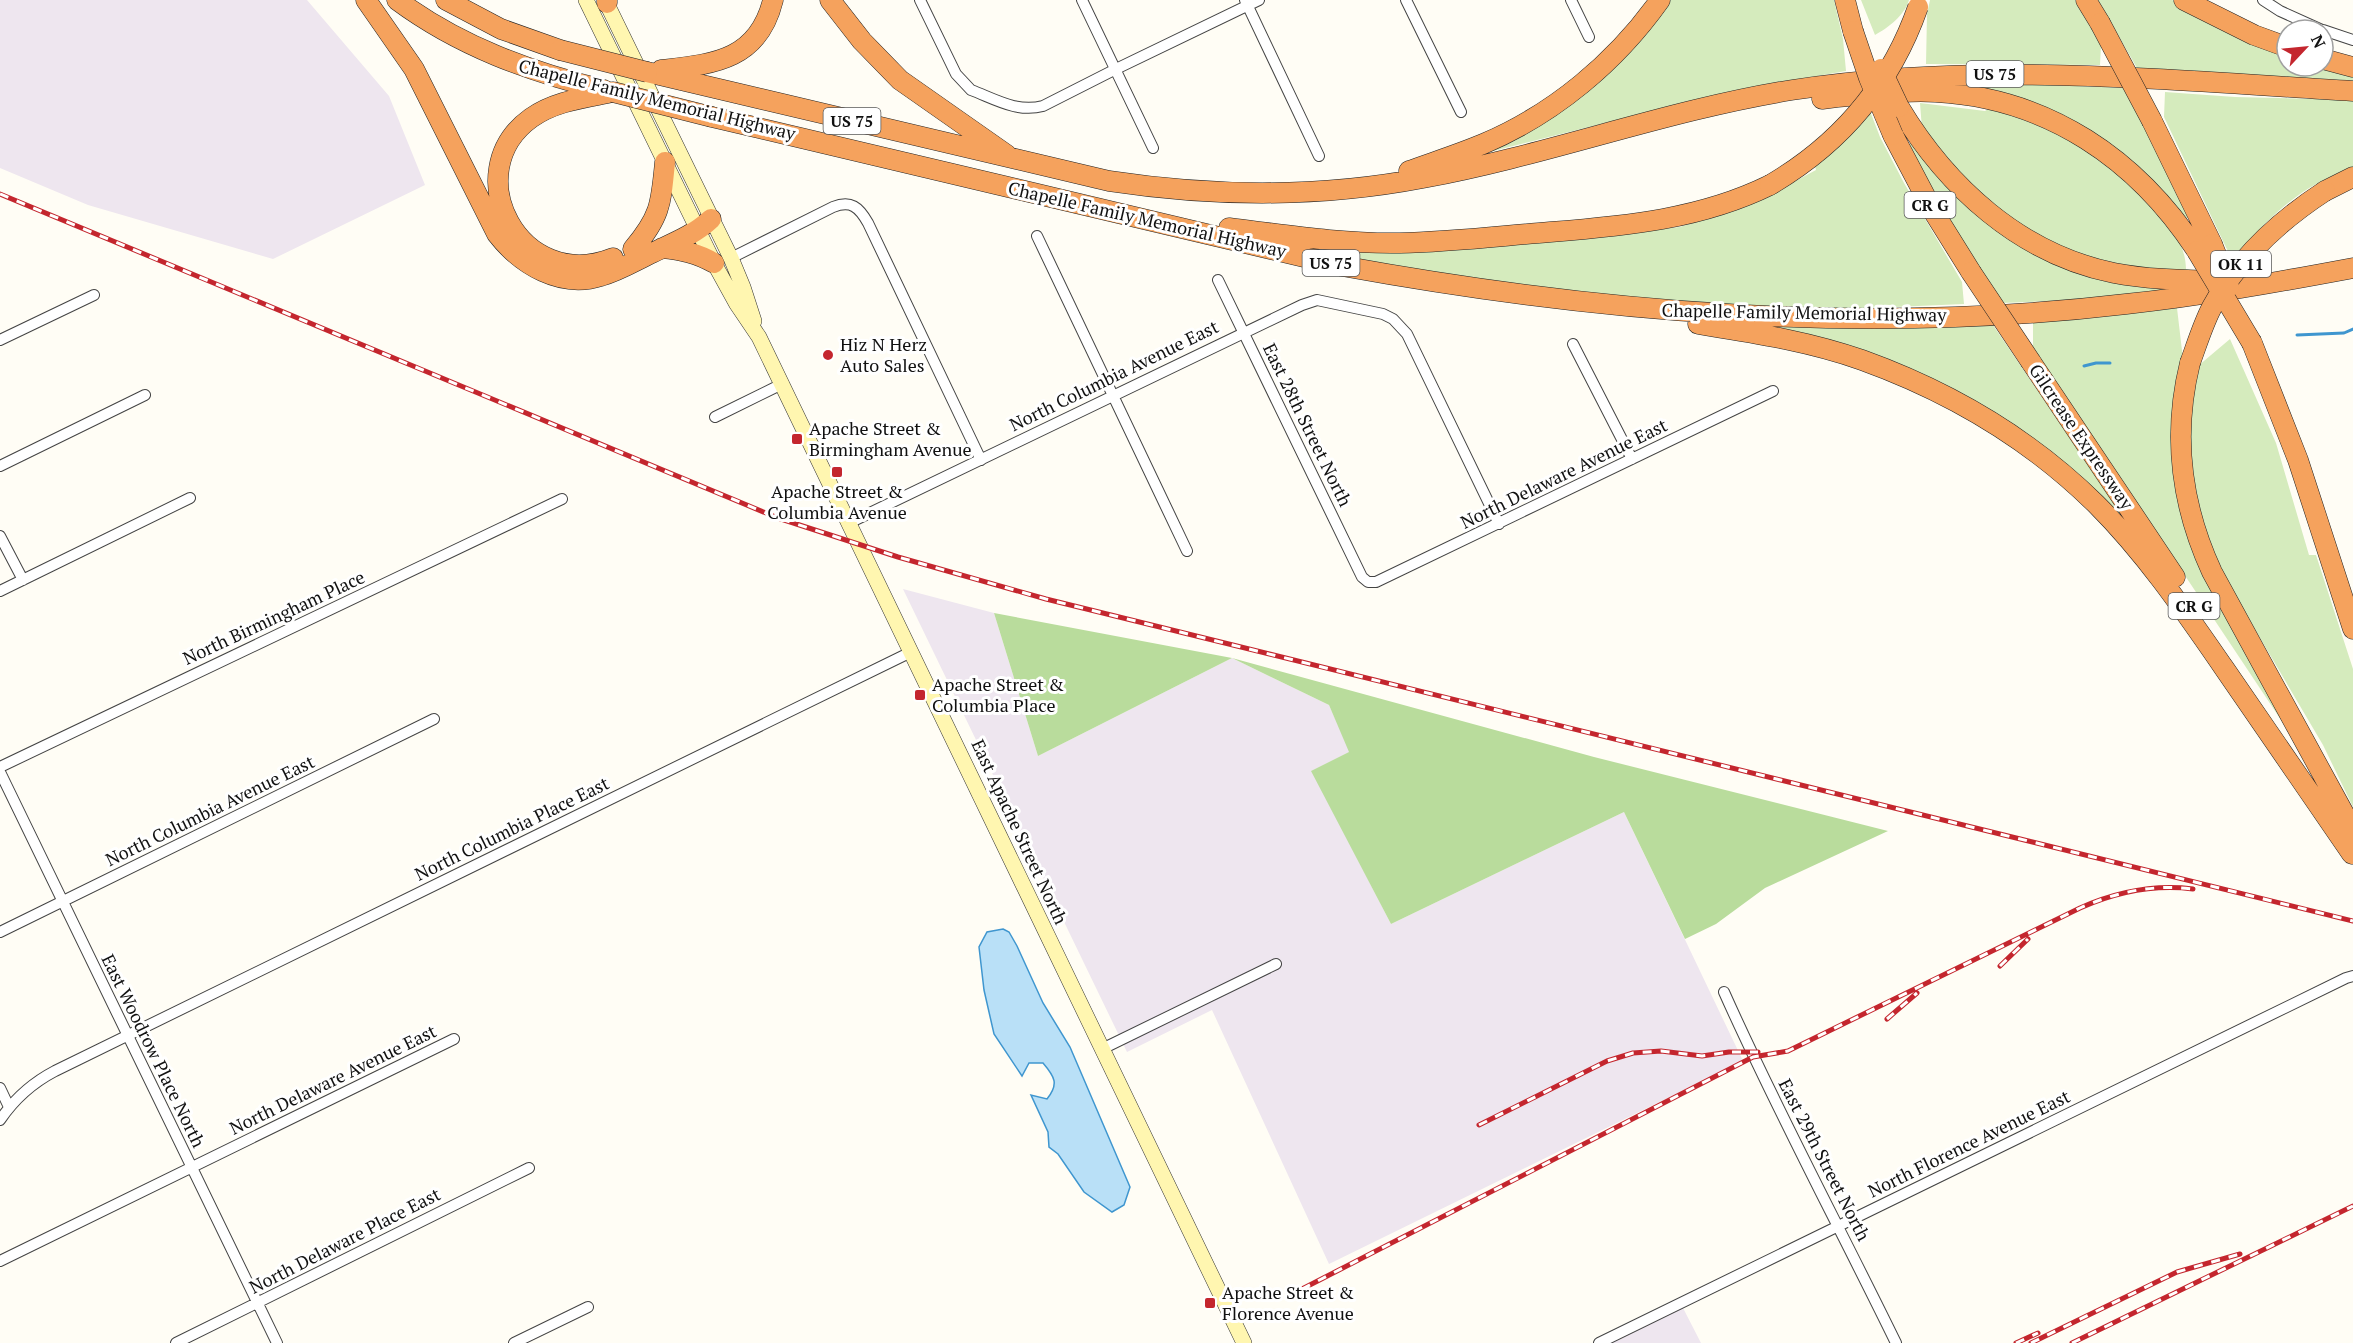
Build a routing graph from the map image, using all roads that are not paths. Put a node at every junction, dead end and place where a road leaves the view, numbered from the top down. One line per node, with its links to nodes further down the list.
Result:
1 (366, 0): 43 (highway)
2 (397, 0): 30 (highway, Chapelle Family Memorial Highway / US 75)
3 (446, 0): 29 (highway, Chapelle Family Memorial Highway / US 75, bridge)
4 (586, 0): 37 (main road, East Apache Street North)
5 (772, 0): 29 (highway)
6 (830, 0): 36 (highway)
7 (920, 0): 28 (street)
8 (1082, 0): 28 (street)
9 (1259, 0): 18 (street)
10 (1407, 0): 32 (street)
11 (1571, 0): 23 (street)
12 (1660, 0): 39 (highway)
13 (1846, 0): 21 (highway)
14 (2086, 0): 53 (highway, bridge)
15 (2184, 0): 25 (highway)
16 (2263, 0): 20 (street)
17 (606, 1): 41 (main road, East Apache Street North)
18 (1246, 3): 28 (street); 35 (street)
19 (1919, 4): 40 (highway, bridge)
20 (2296, 18)
21 (1857, 30): 48 (highway, bridge); 78 (highway, Gilcrease Expressway / CR G, bridge)
22 (2335, 34): 24 (street)
23 (1589, 37)
24 (2353, 40)
25 (2275, 43)
26 (2335, 62): 27 (highway)
27 (2353, 67)
28 (1116, 69): 34 (street)
29 (691, 75): 36 (highway, Chapelle Family Memorial Highway / US 75)
30 (579, 91): 40 (highway, Chapelle Family Memorial Highway / US 75, bridge); 44 (highway)
31 (2353, 91): 33 (highway, Chapelle Family Memorial Highway / US 75)
32 (1461, 112)
33 (1641, 125): 39 (highway, Chapelle Family Memorial Highway / US 75); 53 (highway, bridge)
34 (1153, 148)
35 (1319, 156)
36 (1011, 159): 39 (highway, Chapelle Family Memorial Highway / US 75)
37 (665, 162): 41 (main road, East Apache Street North); 44 (highway)
38 (2353, 177): 77 (highway, OK 11, bridge)
39 (1364, 188)
40 (1139, 218): 50 (highway, Chapelle Family Memorial Highway / US 75)
41 (701, 223): 43 (highway); 44 (highway); 45 (main road, East Apache Street North)
42 (1037, 236): 57 (street)
43 (662, 248): 45 (highway)
44 (633, 249)
45 (722, 261): 55 (main road, East Apache Street North); 61 (street)
46 (2353, 268): 48 (highway, Chapelle Family Memorial Highway / US 75)
47 (1218, 280): 51 (street, East 28th Street North)
48 (2274, 283): 50 (highway, Chapelle Family Memorial Highway / US 75)
49 (94, 295): 52 (street)
50 (1525, 296): 78 (highway)
51 (1244, 332): 57 (street, North Columbia Avenue East); 66 (street, North Columbia Avenue East); 70 (street, East 28th Street North)
52 (0, 340)
53 (2252, 343): 72 (highway)
54 (1574, 344): 60 (street)
55 (782, 384): 59 (street); 65 (main road, East Apache Street North)
56 (1773, 391): 60 (street, North Delaware Avenue East)
57 (1112, 394): 61 (street, North Columbia Avenue East); 68 (street)
58 (145, 395): 62 (street)
59 (715, 417)
60 (1632, 459): 66 (street, North Delaware Avenue East)
61 (981, 460): 65 (street, North Columbia Avenue East)
62 (0, 466)
63 (190, 498): 69 (street)
64 (562, 499): 75 (street, North Birmingham Place)
65 (849, 523): 73 (main road, East Apache Street North)
66 (1498, 524): 70 (street, North Delaware Avenue East)
67 (0, 536): 69 (street)
68 (1187, 551)
69 (22, 580): 71 (street)
70 (1368, 582)
71 (0, 591)
72 (2353, 629)
73 (911, 652): 84 (street, North Columbia Place East); 86 (main road, East Apache Street North)
74 (434, 719): 79 (street, North Columbia Avenue East)
75 (0, 767)
76 (0, 772): 79 (street, East Woodrow Place North)
77 (2353, 830)
78 (2353, 855)
79 (62, 902): 80 (street, North Columbia Avenue East); 84 (street, East Woodrow Place North)
80 (0, 932)
81 (1276, 964): 86 (street)
82 (2353, 976): 92 (street, North Florence Avenue East)
83 (1724, 992): 92 (street, East 29th Street North)
84 (126, 1035): 88 (street, North Columbia Place East); 90 (street, East Woodrow Place North)
85 (454, 1039): 90 (street, North Delaware Avenue East)
86 (1102, 1049): 99 (main road, East Apache Street North)
87 (0, 1088): 88 (street)
88 (9, 1107): 89 (street, North Columbia Place East)
89 (0, 1120)
90 (191, 1168): 93 (street, North Delaware Avenue East); 94 (street, East Woodrow Place North)
91 (529, 1168): 94 (street, North Delaware Place East)
92 (1839, 1226): 100 (street, North Florence Avenue East); 101 (street, East 29th Street North)
93 (0, 1261)
94 (257, 1303): 96 (street, North Delaware Place East); 97 (street, East Woodrow Place North)
95 (588, 1307): 98 (street)
96 (176, 1343)
97 (277, 1343)
98 (514, 1343)
99 (1244, 1343)
100 (1599, 1343)
101 (1896, 1343)

